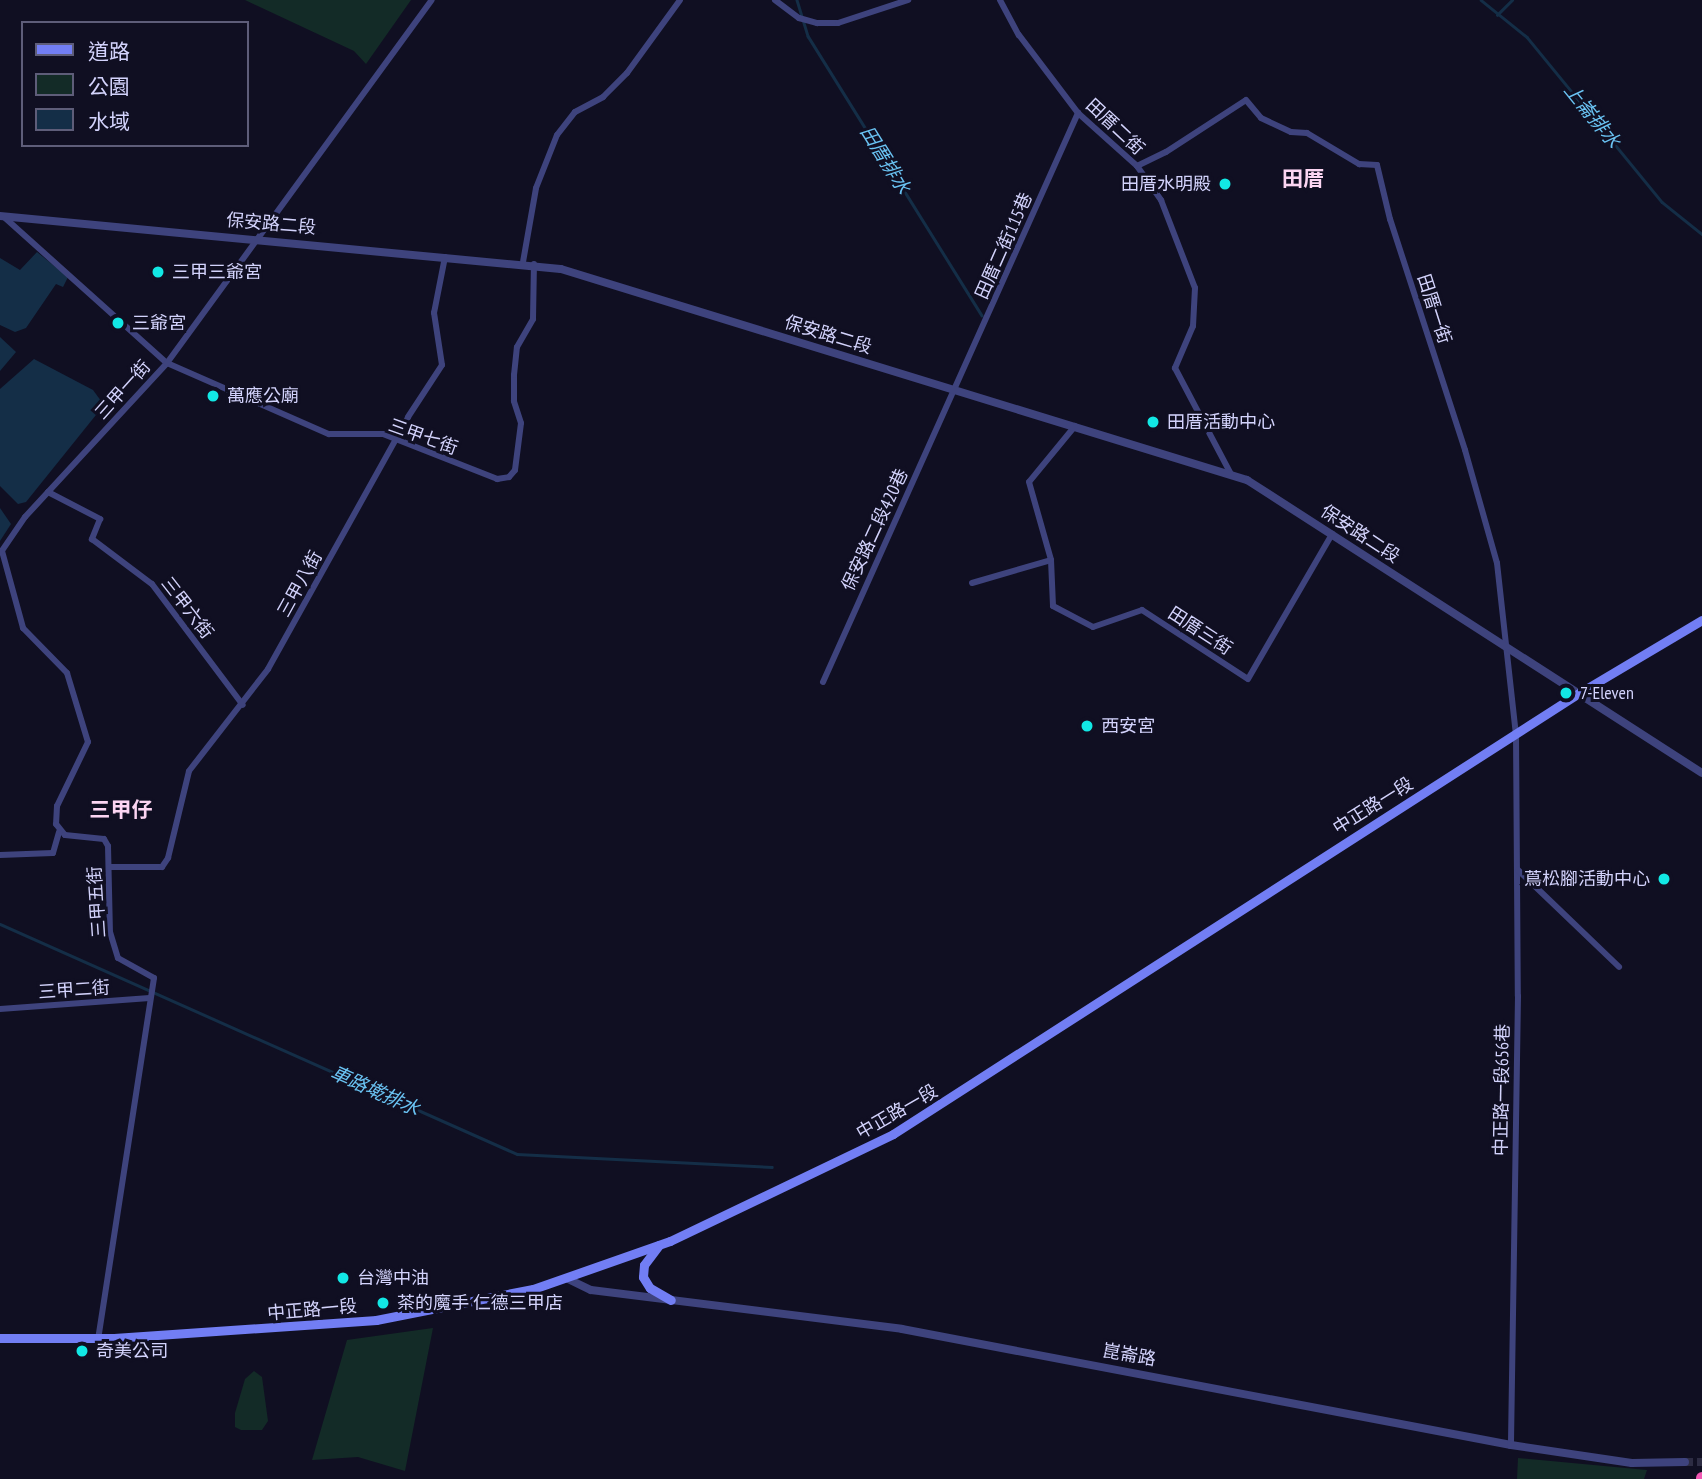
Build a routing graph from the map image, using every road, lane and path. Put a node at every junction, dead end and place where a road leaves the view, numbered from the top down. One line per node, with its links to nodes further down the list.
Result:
1 (432, 0): 9 (street, 三甲一街)
2 (680, 0): 11 (street)
3 (775, 0): 4 (street)
4 (908, 0)
5 (1000, 0): 6 (street, 田厝二街)
6 (1078, 113): 7 (street, 田厝二街); 14 (street, 田厝二街115巷)
7 (1137, 166): 17 (street, 田厝二街); 24 (street, 田厝一街)
8 (2, 217): 9 (street, 保安路二段); 13 (street, 三甲七街)
9 (261, 238): 10 (street, 保安路二段); 13 (street, 三甲一街)
10 (446, 255): 11 (street, 保安路二段); 16 (street, 三甲八街)
11 (523, 262): 12 (street, 保安路二段)
12 (534, 264): 14 (street, 保安路二段); 16 (street, 三甲七街)
13 (167, 363): 16 (street, 三甲七街); 18 (street, 三甲一街)
14 (956, 391): 15 (street, 保安路二段); 25 (street, 保安路二段420巷)
15 (1075, 426): 17 (street, 保安路二段); 21 (street, 田厝三街)
16 (397, 440): 27 (street, 三甲八街)
17 (1232, 476): 19 (street, 保安路二段)
18 (48, 492): 20 (street, 三甲一街); 27 (street, 三甲六街)
19 (1332, 534): 21 (street, 田厝三街); 24 (street, 保安路二段)
20 (1, 552): 30 (street)
21 (1051, 561): 22 (street)
22 (972, 583)
23 (1702, 621): 26 (main road, 中正路一段)
24 (1508, 649): 26 (street, 保安路二段); 28 (street, 田厝一街)
25 (823, 682)
26 (1579, 693): 28 (main road, 中正路一段); 29 (street, 保安路二段)
27 (243, 705): 32 (street, 三甲八街)
28 (1516, 734): 33 (street, 中正路一段656巷); 37 (main road, 中正路一段)
29 (1702, 773)
30 (59, 832): 31 (street); 32 (street, 三甲五街)
31 (0, 855)
32 (109, 867): 35 (street, 三甲五街)
33 (1518, 870): 34 (street); 42 (street, 中正路一段656巷)
34 (1619, 967)
35 (150, 999): 36 (street, 三甲二街); 41 (street, 三甲五街)
36 (0, 1009)
37 (659, 1245): 38 (main road, 中正路一段); 39 (main road)
38 (568, 1279): 39 (street, 崑崙路); 41 (main road, 中正路一段)
39 (671, 1300): 42 (street, 崑崙路)
40 (0, 1338): 41 (main road, 中正路一段)
41 (98, 1338)
42 (1511, 1445): 43 (street, 崑崙路)
43 (1685, 1462)

